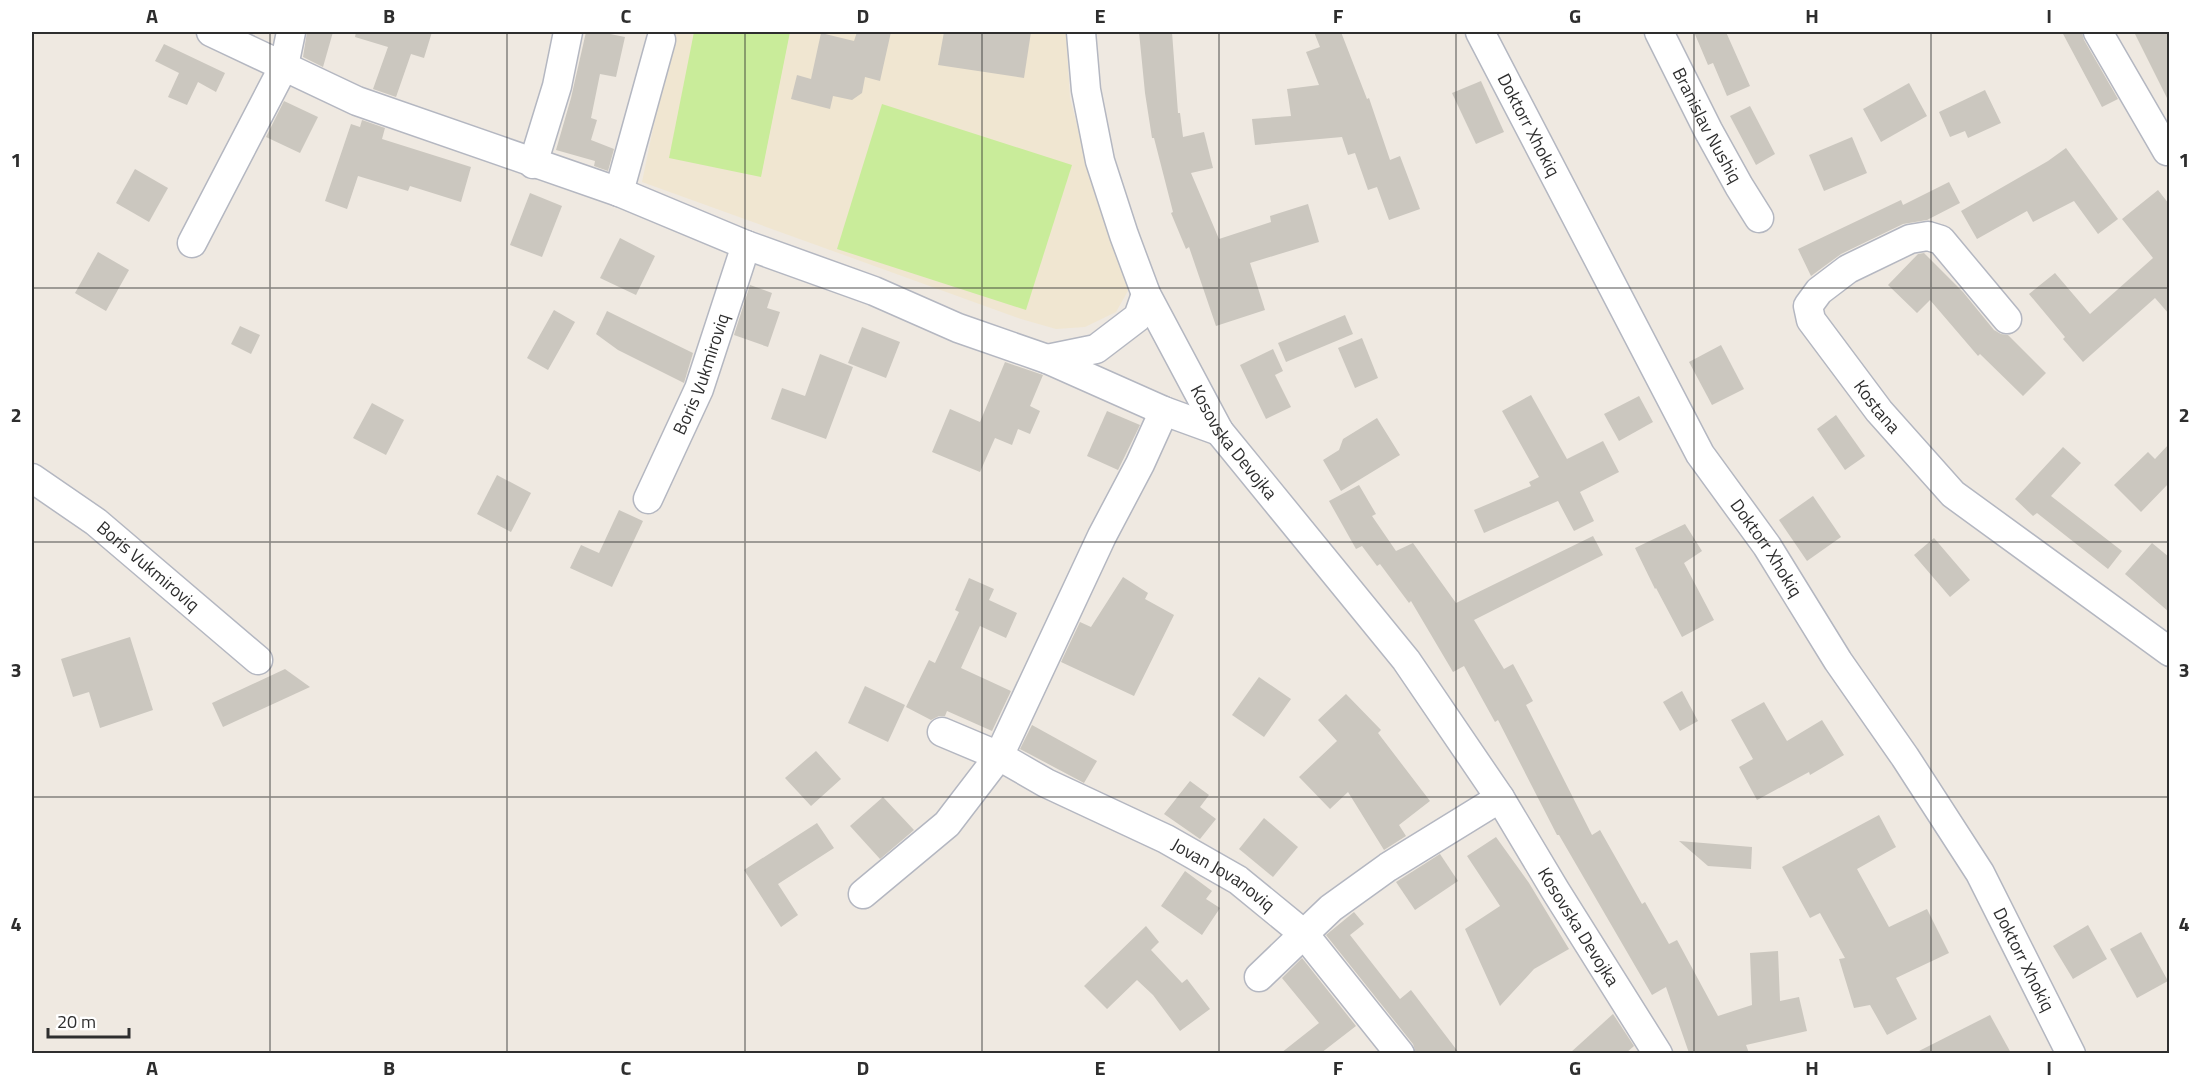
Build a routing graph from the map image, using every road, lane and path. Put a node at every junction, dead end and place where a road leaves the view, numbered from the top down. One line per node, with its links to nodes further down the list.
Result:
1 (211, 32): 9 (street)
2 (291, 32): 9 (street)
3 (568, 32): 11 (street)
4 (1081, 32): 16 (street, Kosovska Devojka)
5 (1480, 32): 33 (street, Doktorr Xhokiq)
6 (1659, 32): 13 (street, Branislav Nushiq)
7 (2098, 32): 10 (street)
8 (661, 40): 12 (street)
9 (284, 66): 11 (street); 14 (street)
10 (2167, 152)
11 (533, 164): 12 (street)
12 (619, 192): 15 (street)
13 (1760, 218)
14 (192, 243)
15 (746, 244): 18 (street); 22 (street, Boris Vukmiroviq)
16 (1146, 294): 18 (street); 20 (street, Kosovska Devojka)
17 (2007, 319): 23 (street, Kostana)
18 (1047, 359): 19 (street)
19 (1164, 411): 20 (street); 26 (street)
20 (1219, 430): 27 (street, Kosovska Devojka)
21 (32, 478): 24 (street, Boris Vukmiroviq)
22 (648, 499)
23 (2169, 652)
24 (258, 660)
25 (942, 732): 26 (street, Jovan Jovanoviq)
26 (999, 756): 28 (street); 29 (street, Jovan Jovanoviq)
27 (1500, 798): 29 (street); 32 (street, Kosovska Devojka)
28 (863, 894)
29 (1304, 934): 30 (street); 31 (street, Jovan Jovanoviq)
30 (1259, 977)
31 (1400, 1053)
32 (1658, 1053)
33 (2071, 1053)

